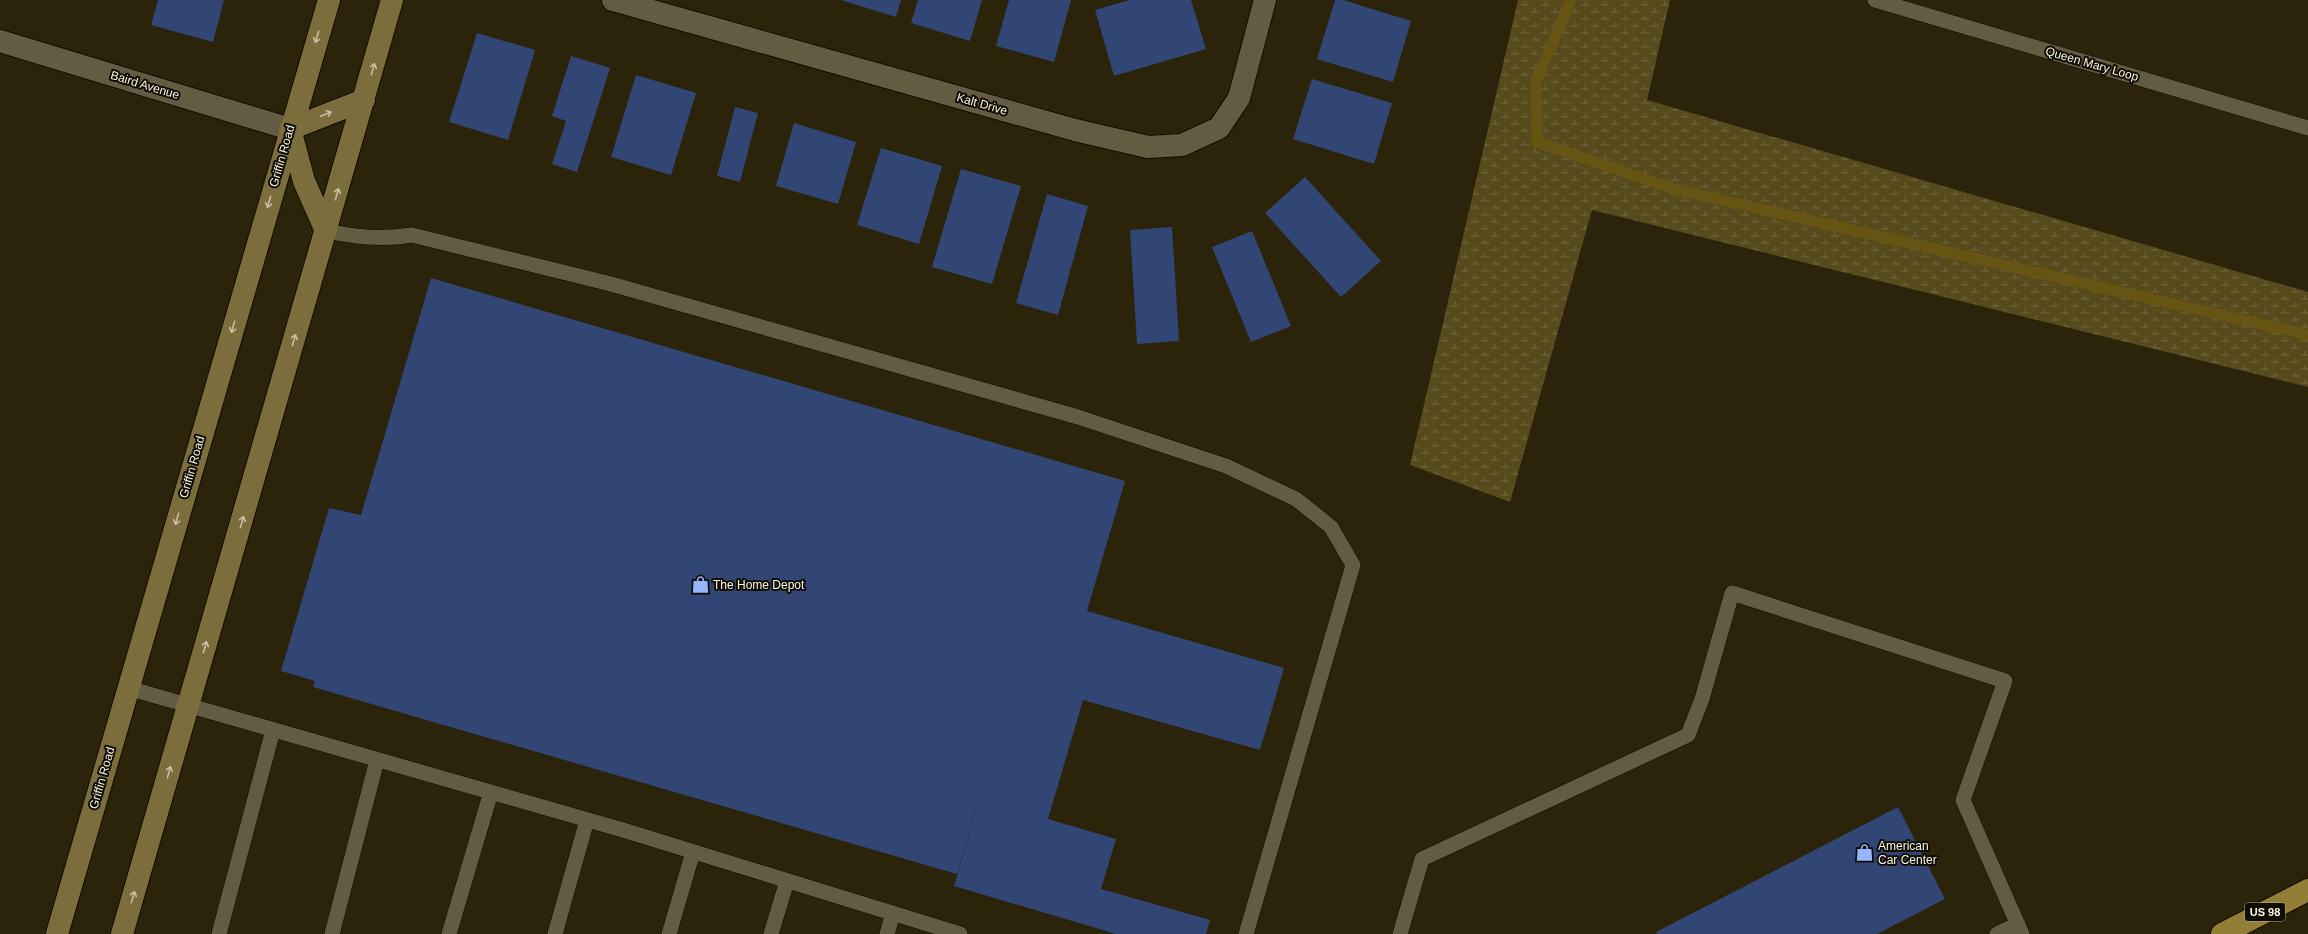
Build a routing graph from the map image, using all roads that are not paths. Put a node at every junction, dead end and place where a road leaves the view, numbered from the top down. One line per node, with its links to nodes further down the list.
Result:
1 (329, 0): 9 (street, Griffin Road, one-way to 9)
2 (392, 0): 7 (street, one-way to 2)
3 (613, 0): 4 (street, Kalt Drive)
4 (1265, 0)
5 (1875, 0): 8 (lane, Queen Mary Loop)
6 (0, 40): 9 (street, Baird Avenue)
7 (364, 100): 9 (street, one-way to 7); 10 (street, one-way to 7)
8 (2308, 128)
9 (290, 129): 10 (street); 11 (street, Griffin Road, one-way to 11)
10 (326, 231): 12 (street, one-way to 10); 32 (lane)
11 (128, 688): 12 (lane); 22 (street, Griffin Road)
12 (188, 706): 13 (lane); 23 (street, one-way to 12)
13 (273, 730): 14 (lane); 24 (lane)
14 (377, 760): 15 (lane); 25 (lane)
15 (491, 792): 16 (lane); 26 (lane)
16 (587, 820): 17 (lane); 27 (lane)
17 (693, 852): 18 (lane); 28 (lane)
18 (787, 880): 20 (lane); 29 (lane)
19 (2308, 890): 35 (main road, US 98)
20 (893, 913): 30 (lane); 31 (lane)
21 (2020, 929): 33 (lane); 34 (lane)
22 (57, 934)
23 (122, 934)
24 (219, 934)
25 (332, 934)
26 (450, 934)
27 (555, 934)
28 (669, 934)
29 (771, 934)
30 (887, 934)
31 (960, 934)
32 (1246, 934)
33 (1400, 934)
34 (1997, 934)
35 (2222, 934)

